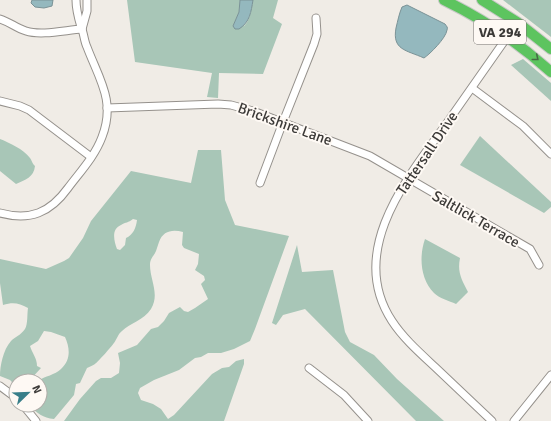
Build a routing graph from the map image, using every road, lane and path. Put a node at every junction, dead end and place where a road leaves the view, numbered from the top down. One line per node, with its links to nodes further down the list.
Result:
1 (76, 0): 8 (street)
2 (87, 0): 8 (street)
3 (444, 0): 9 (highway, VA 294)
4 (482, 0): 7 (highway, VA 294)
5 (316, 18): 15 (street)
6 (0, 19): 8 (street)
7 (519, 24): 9 (street, Tattersall Drive); 10 (highway, VA 294)
8 (82, 29): 14 (street)
9 (508, 38): 11 (highway, VA 294, one-way to 11); 12 (street, Tattersall Drive)
10 (551, 49)
11 (551, 72)
12 (472, 88): 16 (street); 18 (street, Tattersall Drive)
13 (0, 101): 17 (street)
14 (107, 108): 15 (street, Brickshire Lane); 17 (street)
15 (283, 122): 18 (street, Brickshire Lane); 19 (street)
16 (551, 154)
17 (91, 157): 20 (street)
18 (407, 178): 21 (street, Saltlick Terrace); 27 (street, Tattersall Drive)
19 (260, 183)
20 (0, 213)
21 (539, 265)
22 (309, 368): 26 (street)
23 (551, 375): 28 (street)
24 (29, 413): 25 (street)
25 (36, 421)
26 (368, 421)
27 (492, 421)
28 (514, 421)

